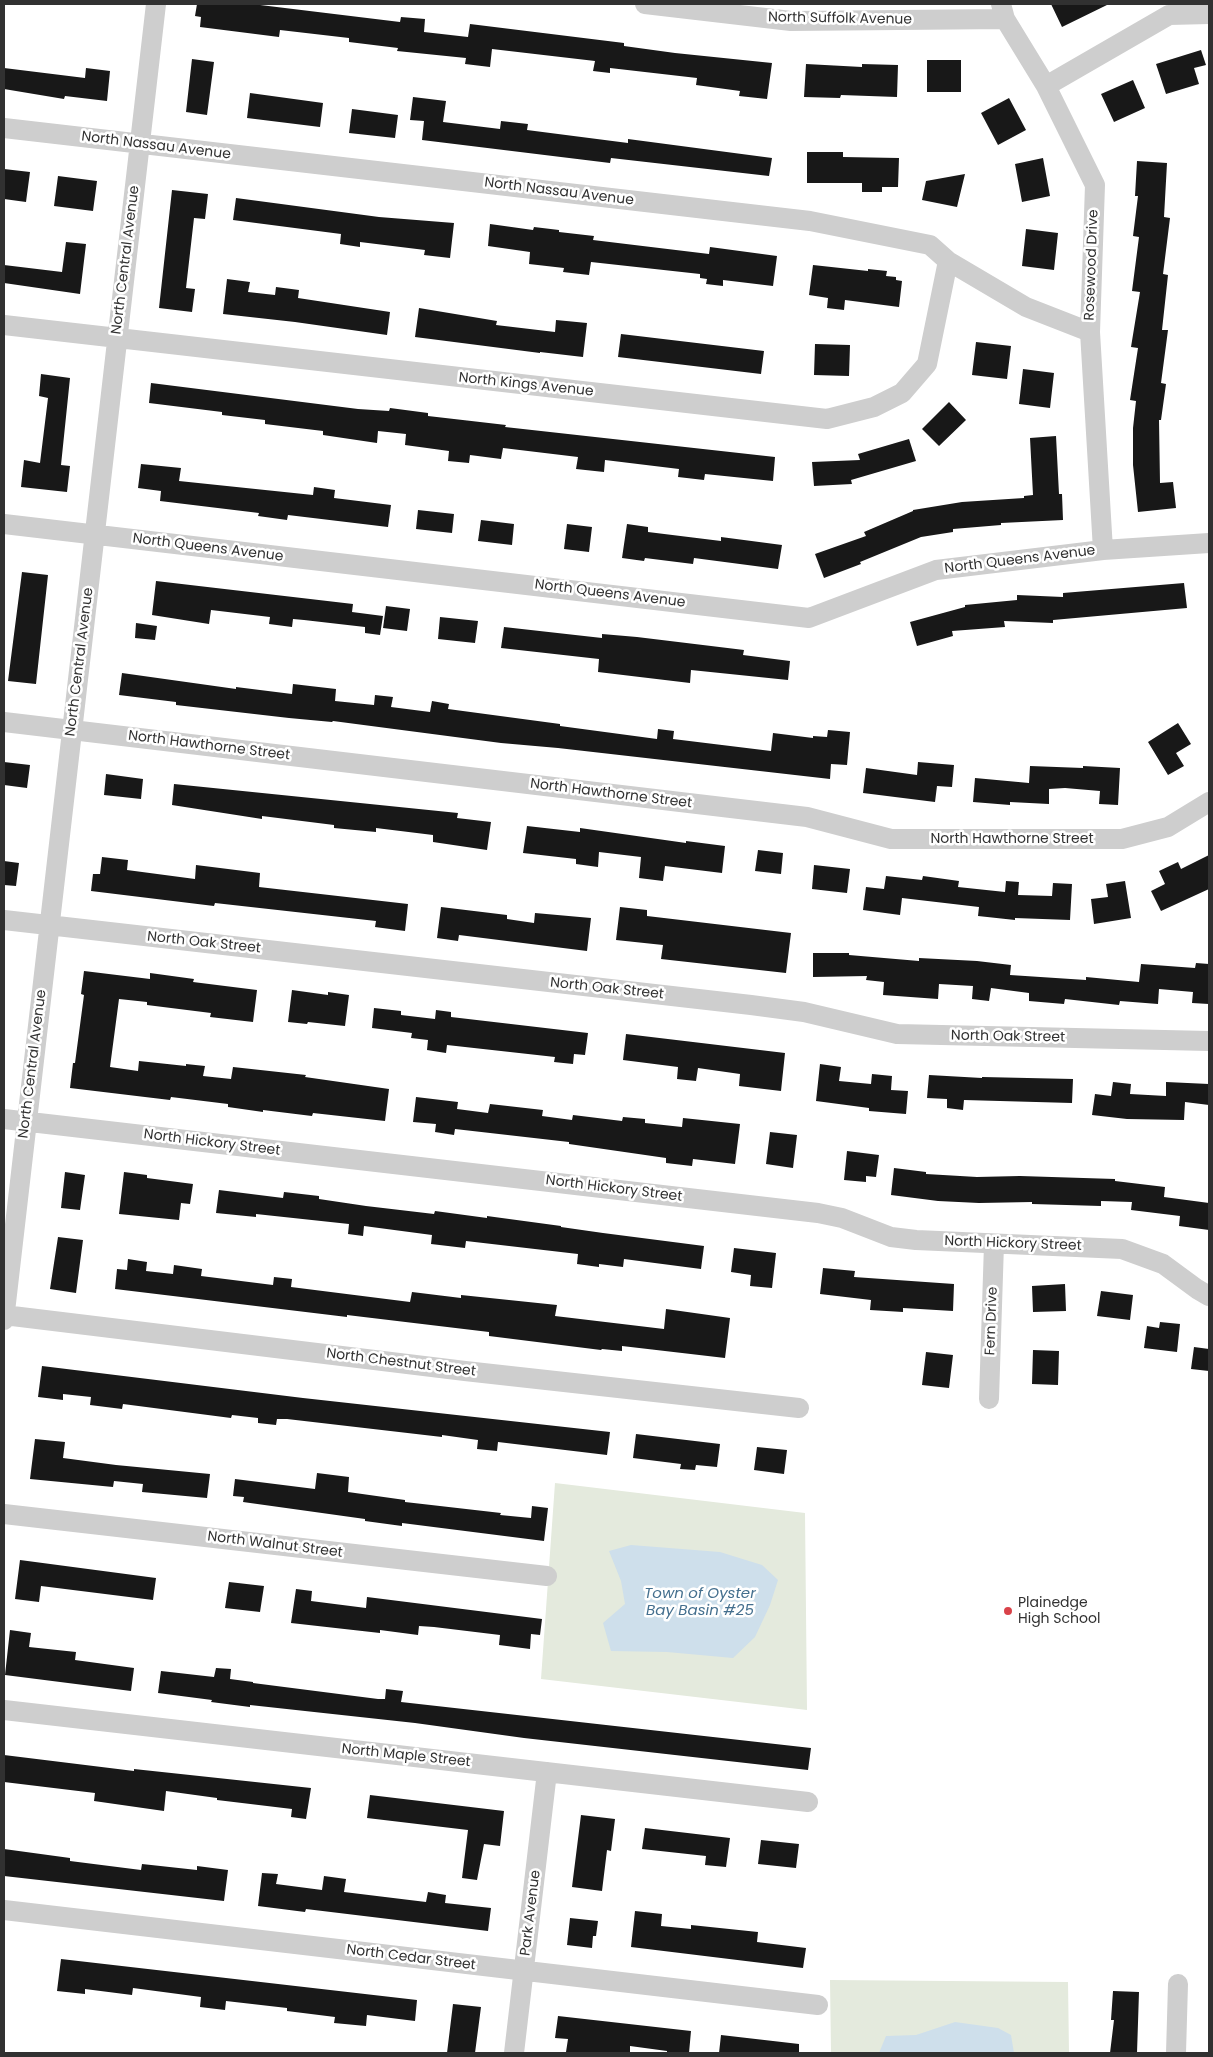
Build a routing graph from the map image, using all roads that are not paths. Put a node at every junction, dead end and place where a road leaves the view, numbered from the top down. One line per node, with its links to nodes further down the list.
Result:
1 (156, 4): 7 (street, North Central Avenue)
2 (645, 4): 3 (street, North Suffolk Avenue)
3 (1003, 12): 5 (street, Rosewood Drive)
4 (1209, 14): 5 (street)
5 (1046, 86): 10 (street, Rosewood Drive)
6 (4, 128): 7 (street, North Nassau Avenue)
7 (140, 144): 8 (street, North Nassau Avenue); 11 (street, North Central Avenue)
8 (948, 260): 10 (street, North Nassau Avenue); 11 (street, North Kings Avenue)
9 (4, 325): 11 (street, North Kings Avenue)
10 (1090, 332): 15 (street, Rosewood Drive)
11 (117, 338): 13 (street, North Central Avenue)
12 (4, 524): 13 (street, North Queens Avenue)
13 (95, 534): 15 (street, North Queens Avenue); 17 (street, North Central Avenue)
14 (1209, 543): 15 (street, North Queens Avenue)
15 (1103, 550)
16 (4, 722): 17 (street, North Hawthorne Street)
17 (72, 730): 18 (street, North Hawthorne Street); 20 (street, North Central Avenue)
18 (1209, 802)
19 (4, 920): 20 (street, North Oak Street)
20 (49, 925): 21 (street, North Oak Street); 23 (street, North Central Avenue)
21 (1209, 1041)
22 (4, 1119): 23 (street, North Hickory Street)
23 (26, 1121): 24 (street, North Hickory Street); 26 (street, North Central Avenue)
24 (994, 1244): 25 (street, North Hickory Street); 28 (street, Fern Drive)
25 (1209, 1296)
26 (4, 1315): 27 (street, North Central Avenue); 29 (street, North Chestnut Street)
27 (4, 1320)
28 (989, 1399)
29 (799, 1408)
30 (4, 1514): 31 (street, North Walnut Street)
31 (547, 1576)
32 (4, 1710): 33 (street, North Maple Street)
33 (547, 1772): 34 (street, North Maple Street); 36 (street, Park Avenue)
34 (808, 1802)
35 (4, 1910): 36 (street, North Cedar Street)
36 (524, 1971): 38 (street, North Cedar Street); 39 (street, Park Avenue)
37 (1178, 1984): 40 (street)
38 (818, 2005)
39 (514, 2053)
40 (1176, 2053)

